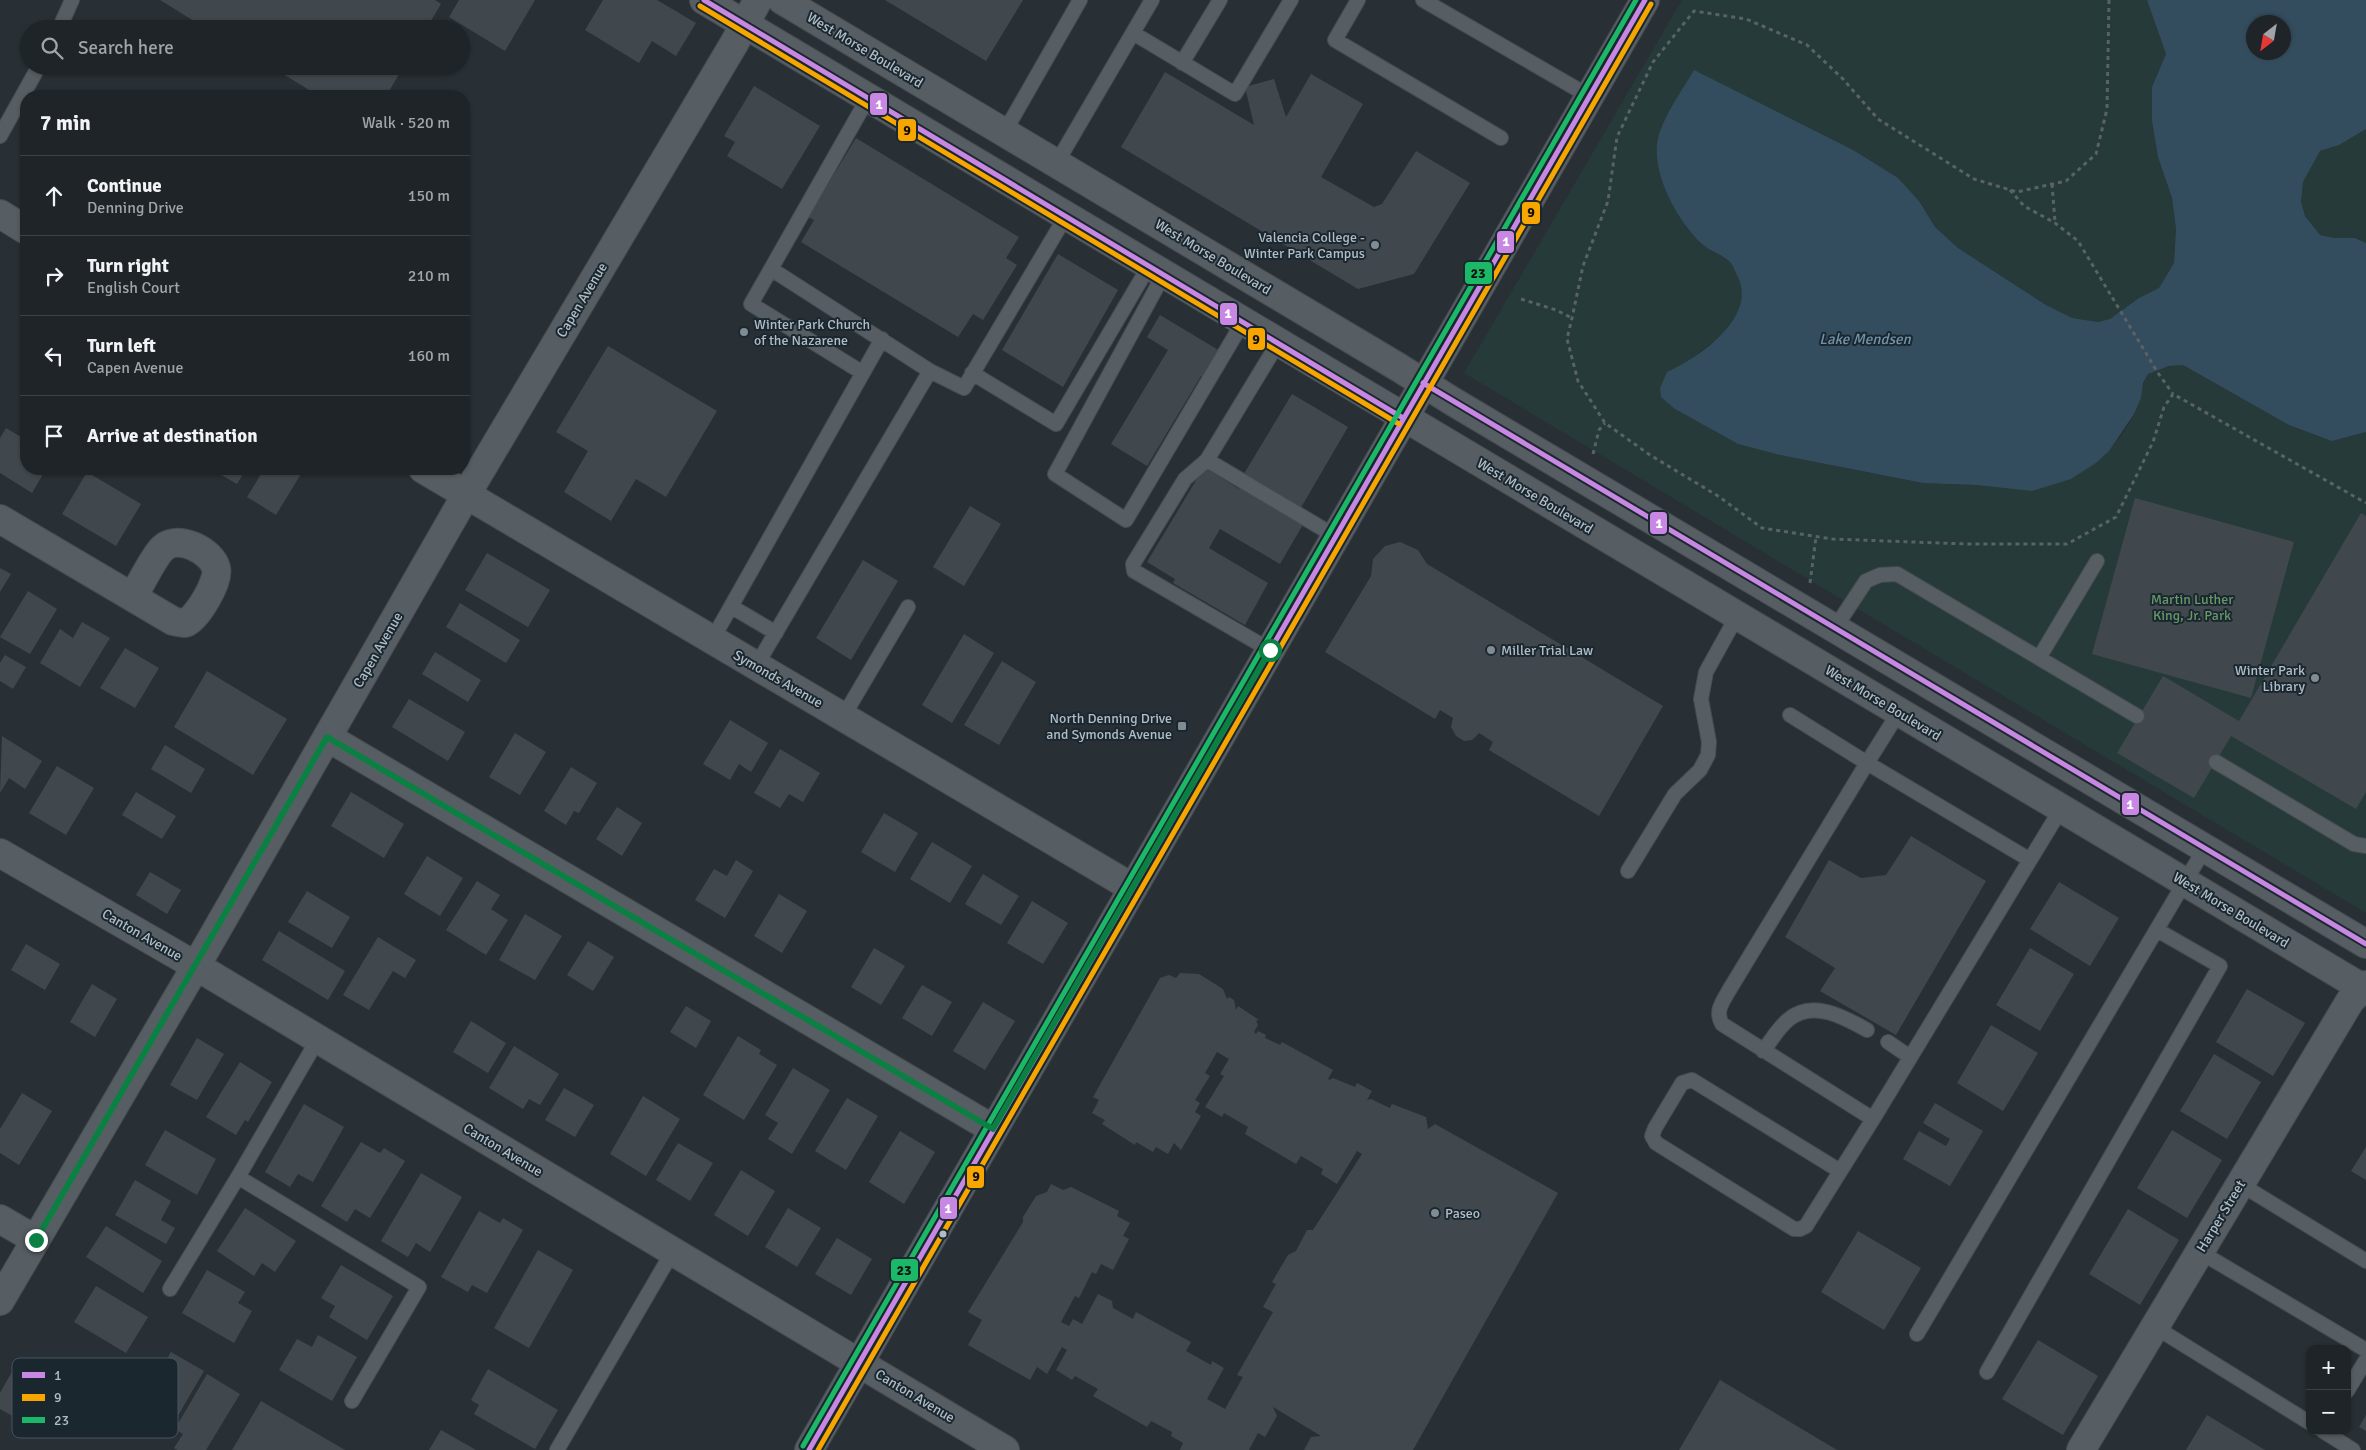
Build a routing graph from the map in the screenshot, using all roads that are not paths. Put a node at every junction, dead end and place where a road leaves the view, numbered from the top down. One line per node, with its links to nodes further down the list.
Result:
1 (72, 0): 12 (lane)
2 (704, 0): 13 (street, West Morse Boulevard)
3 (758, 0): 13 (street, Capen Avenue)
4 (782, 0): 21 (street, West Morse Boulevard)
5 (1080, 0): 21 (lane)
6 (1152, 0): 14 (lane)
7 (1220, 0): 15 (lane)
8 (1291, 0): 15 (lane)
9 (1358, 0): 23 (lane)
10 (1423, 0): 18 (lane)
11 (1645, 0): 18 (street)
12 (64, 20)
13 (745, 24): 19 (street, West Morse Boulevard); 40 (street, Capen Avenue)
14 (1132, 33): 15 (lane); 24 (lane)
15 (1182, 63)
16 (34, 75): 17 (lane)
17 (26, 90)
18 (1589, 96): 36 (street)
19 (868, 98): 26 (street, West Morse Boulevard); 28 (lane)
20 (20, 100): 22 (lane)
21 (1004, 133): 24 (street, West Morse Boulevard)
22 (0, 136)
23 (1502, 138)
24 (1056, 164): 36 (street, West Morse Boulevard)
25 (0, 214): 27 (street)
26 (1066, 216): 29 (street, West Morse Boulevard); 35 (lane)
27 (20, 226)
28 (771, 269): 31 (lane); 34 (lane)
29 (1156, 270): 30 (street, West Morse Boulevard); 30 (lane); 35 (lane)
30 (1243, 322): 32 (street, West Morse Boulevard)
31 (882, 339): 33 (lane); 34 (lane)
32 (1278, 343): 37 (street, West Morse Boulevard); 38 (lane)
33 (930, 371): 35 (lane); 49 (lane)
34 (863, 373): 45 (lane)
35 (972, 373)
36 (1423, 383): 37 (street); 48 (street, West Morse Boulevard)
37 (1403, 418): 42 (street); 47 (street, West Morse Boulevard)
38 (1207, 460): 42 (lane); 51 (lane)
39 (432, 475): 40 (street, Symonds Avenue)
40 (466, 495): 50 (street, Symonds Avenue); 59 (street, Capen Avenue)
41 (0, 519): 44 (street)
42 (1335, 536): 51 (street)
43 (2097, 561): 52 (lane)
44 (133, 597)
45 (732, 607): 49 (lane); 50 (lane)
46 (908, 607): 58 (lane)
47 (1737, 616): 53 (street, West Morse Boulevard); 67 (lane)
48 (1835, 628): 52 (lane); 53 (street); 64 (street, West Morse Boulevard)
49 (776, 632): 54 (lane)
50 (712, 640): 54 (street, Symonds Avenue)
51 (1270, 650): 69 (street)
52 (2039, 658): 57 (lane)
53 (1815, 662): 55 (street, West Morse Boulevard)
54 (756, 666): 58 (street, Symonds Avenue)
55 (1899, 712): 61 (lane); 62 (street, West Morse Boulevard)
56 (1790, 715): 61 (lane)
57 (2137, 716)
58 (843, 717): 69 (street, Symonds Avenue)
59 (327, 737): 72 (street, Capen Avenue); 80 (street)
60 (2216, 762): 63 (lane)
61 (1868, 763): 66 (lane); 77 (lane)
62 (2061, 809): 66 (lane); 68 (street, West Morse Boulevard)
63 (2366, 846)
64 (2205, 848): 68 (lane); 71 (street, West Morse Boulevard)
65 (0, 853): 72 (street, Canton Avenue)
66 (2030, 860): 78 (lane)
67 (1628, 871)
68 (2185, 882): 70 (lane); 73 (street, West Morse Boulevard)
69 (1133, 888): 80 (street)
70 (2157, 930): 92 (lane); 96 (lane)
71 (2366, 944)
72 (196, 966): 75 (street, Canton Avenue); 85 (street, Capen Avenue)
73 (2365, 988): 83 (street, Harper Street)
74 (1867, 1030): 77 (lane)
75 (318, 1039): 82 (lane); 86 (street, Canton Avenue)
76 (1888, 1042): 78 (lane)
77 (1763, 1051): 79 (lane)
78 (1910, 1057): 79 (lane)
79 (1873, 1119): 81 (lane)
80 (993, 1129): 95 (street)
81 (1840, 1170): 81 (lane)
82 (238, 1177): 89 (lane); 98 (lane)
83 (2240, 1184): 87 (street, Harper Street); 88 (lane)
84 (0, 1218): 85 (street)
85 (36, 1240): 90 (street, Capen Avenue)
86 (672, 1251): 95 (street, Canton Avenue); 101 (lane)
87 (2200, 1252): 91 (street, Harper Street); 93 (lane)
88 (2366, 1261)
89 (170, 1289)
90 (0, 1301)
91 (2154, 1327): 99 (lane); 104 (street, Harper Street)
92 (1917, 1334)
93 (2366, 1350)
94 (2366, 1360): 97 (lane)
95 (859, 1363): 102 (street); 103 (street, Canton Avenue)
96 (1987, 1372)
97 (2348, 1390)
98 (352, 1401)
99 (2306, 1421)
100 (2330, 1435): 105 (lane)
101 (557, 1450)
102 (809, 1450)
103 (1005, 1450)
104 (2081, 1450)
105 (2354, 1450)

